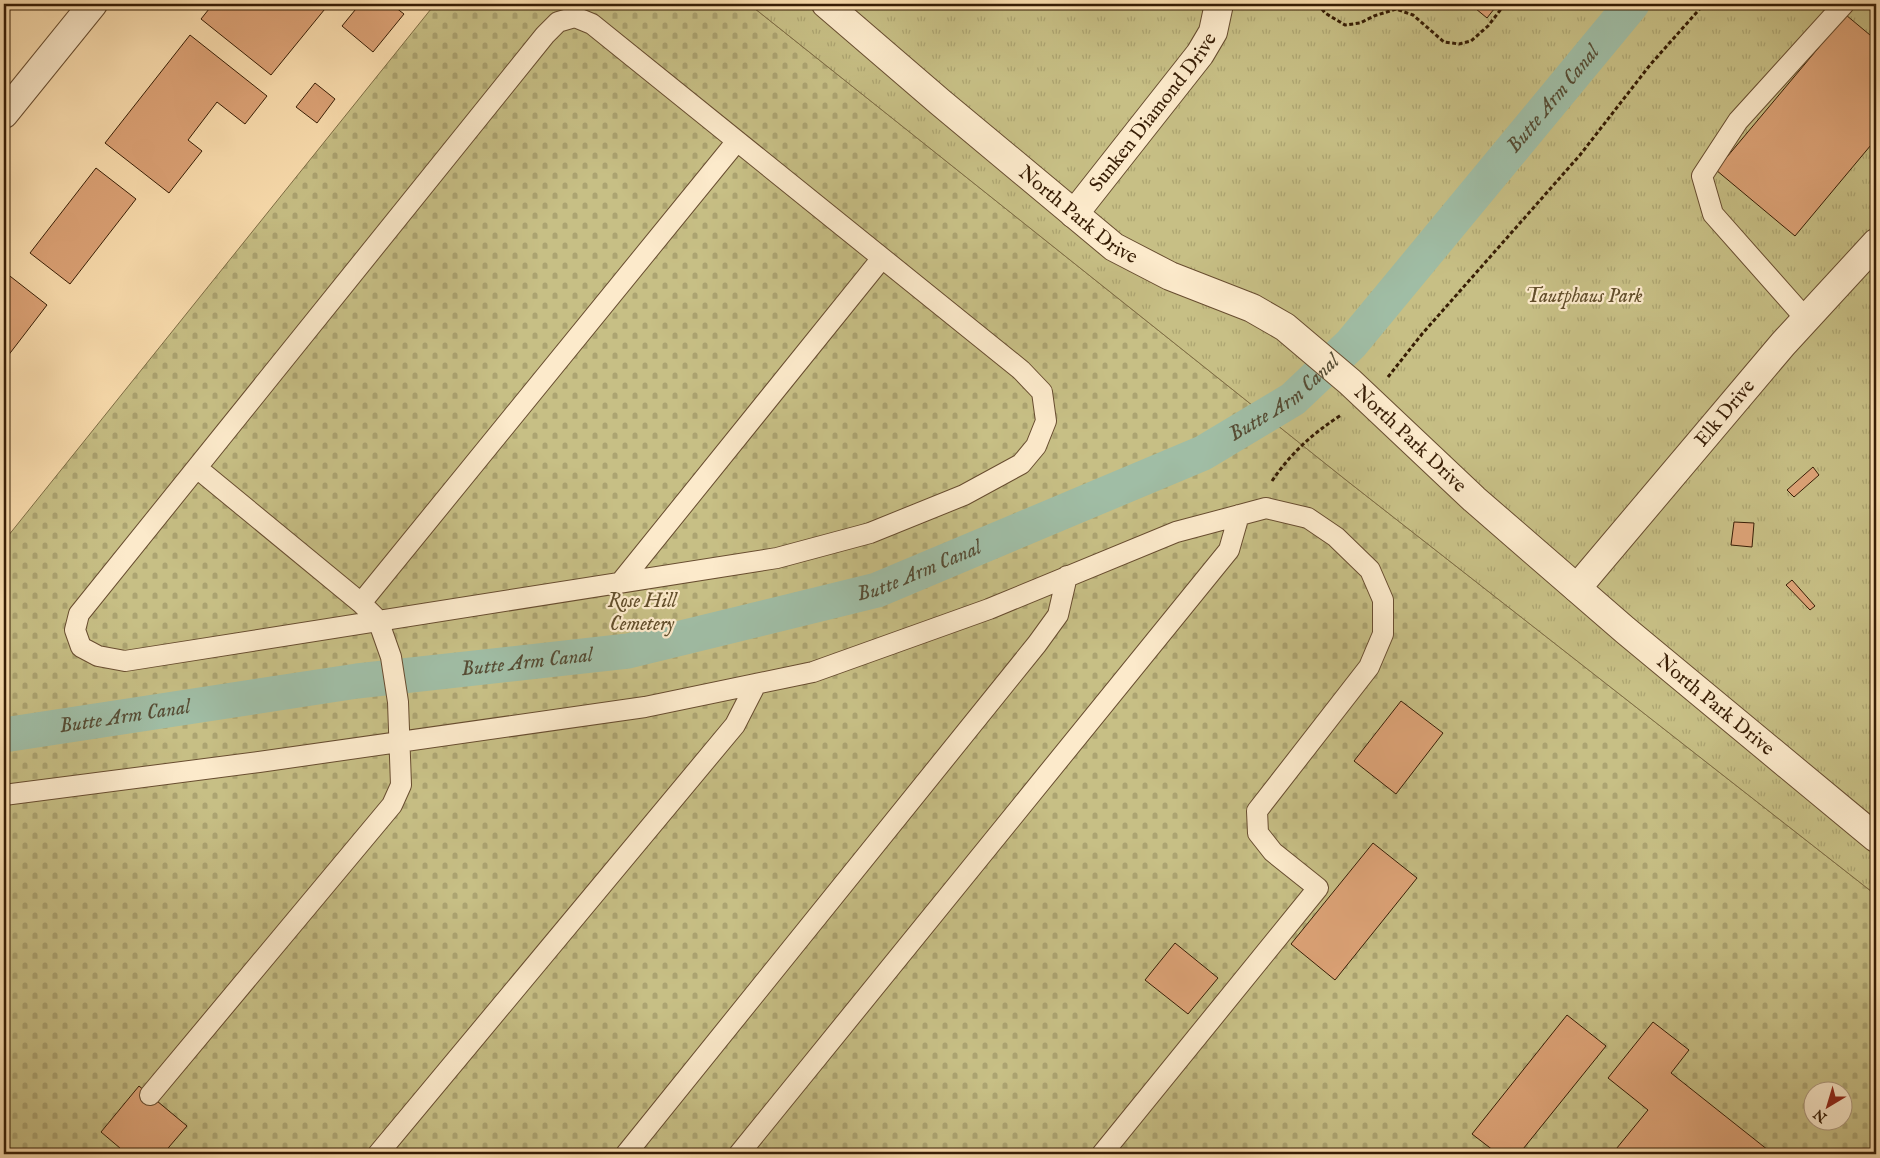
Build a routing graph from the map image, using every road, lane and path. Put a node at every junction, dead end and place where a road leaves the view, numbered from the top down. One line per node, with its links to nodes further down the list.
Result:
1 (93, 4): 8 (street)
2 (826, 4): 10 (street, North Park Drive)
3 (1219, 4): 10 (street, Sunken Diamond Drive)
4 (1318, 4): 5 (path)
5 (1505, 4)
6 (1704, 4): 14 (path)
7 (1844, 4): 13 (lane)
8 (4, 114)
9 (737, 141): 12 (lane); 16 (lane); 21 (lane)
10 (1074, 214): 20 (street, North Park Drive)
11 (1876, 243): 13 (street, Elk Drive)
12 (882, 258): 19 (lane); 19 (lane)
13 (1806, 319): 20 (street, Elk Drive)
14 (1385, 381)
15 (1342, 414): 17 (path)
16 (197, 468): 21 (lane); 22 (lane)
17 (1247, 513): 18 (lane); 30 (lane); 31 (lane)
18 (1067, 576): 23 (lane); 29 (lane)
19 (620, 583): 22 (lane)
20 (1576, 588): 26 (street, North Park Drive)
21 (361, 603): 22 (lane)
22 (378, 620): 24 (lane)
23 (756, 684): 24 (lane); 28 (lane)
24 (400, 742): 25 (lane); 27 (lane)
25 (4, 795)
26 (1876, 838)
27 (150, 1095)
28 (378, 1154)
29 (626, 1154)
30 (739, 1154)
31 (1102, 1154)

